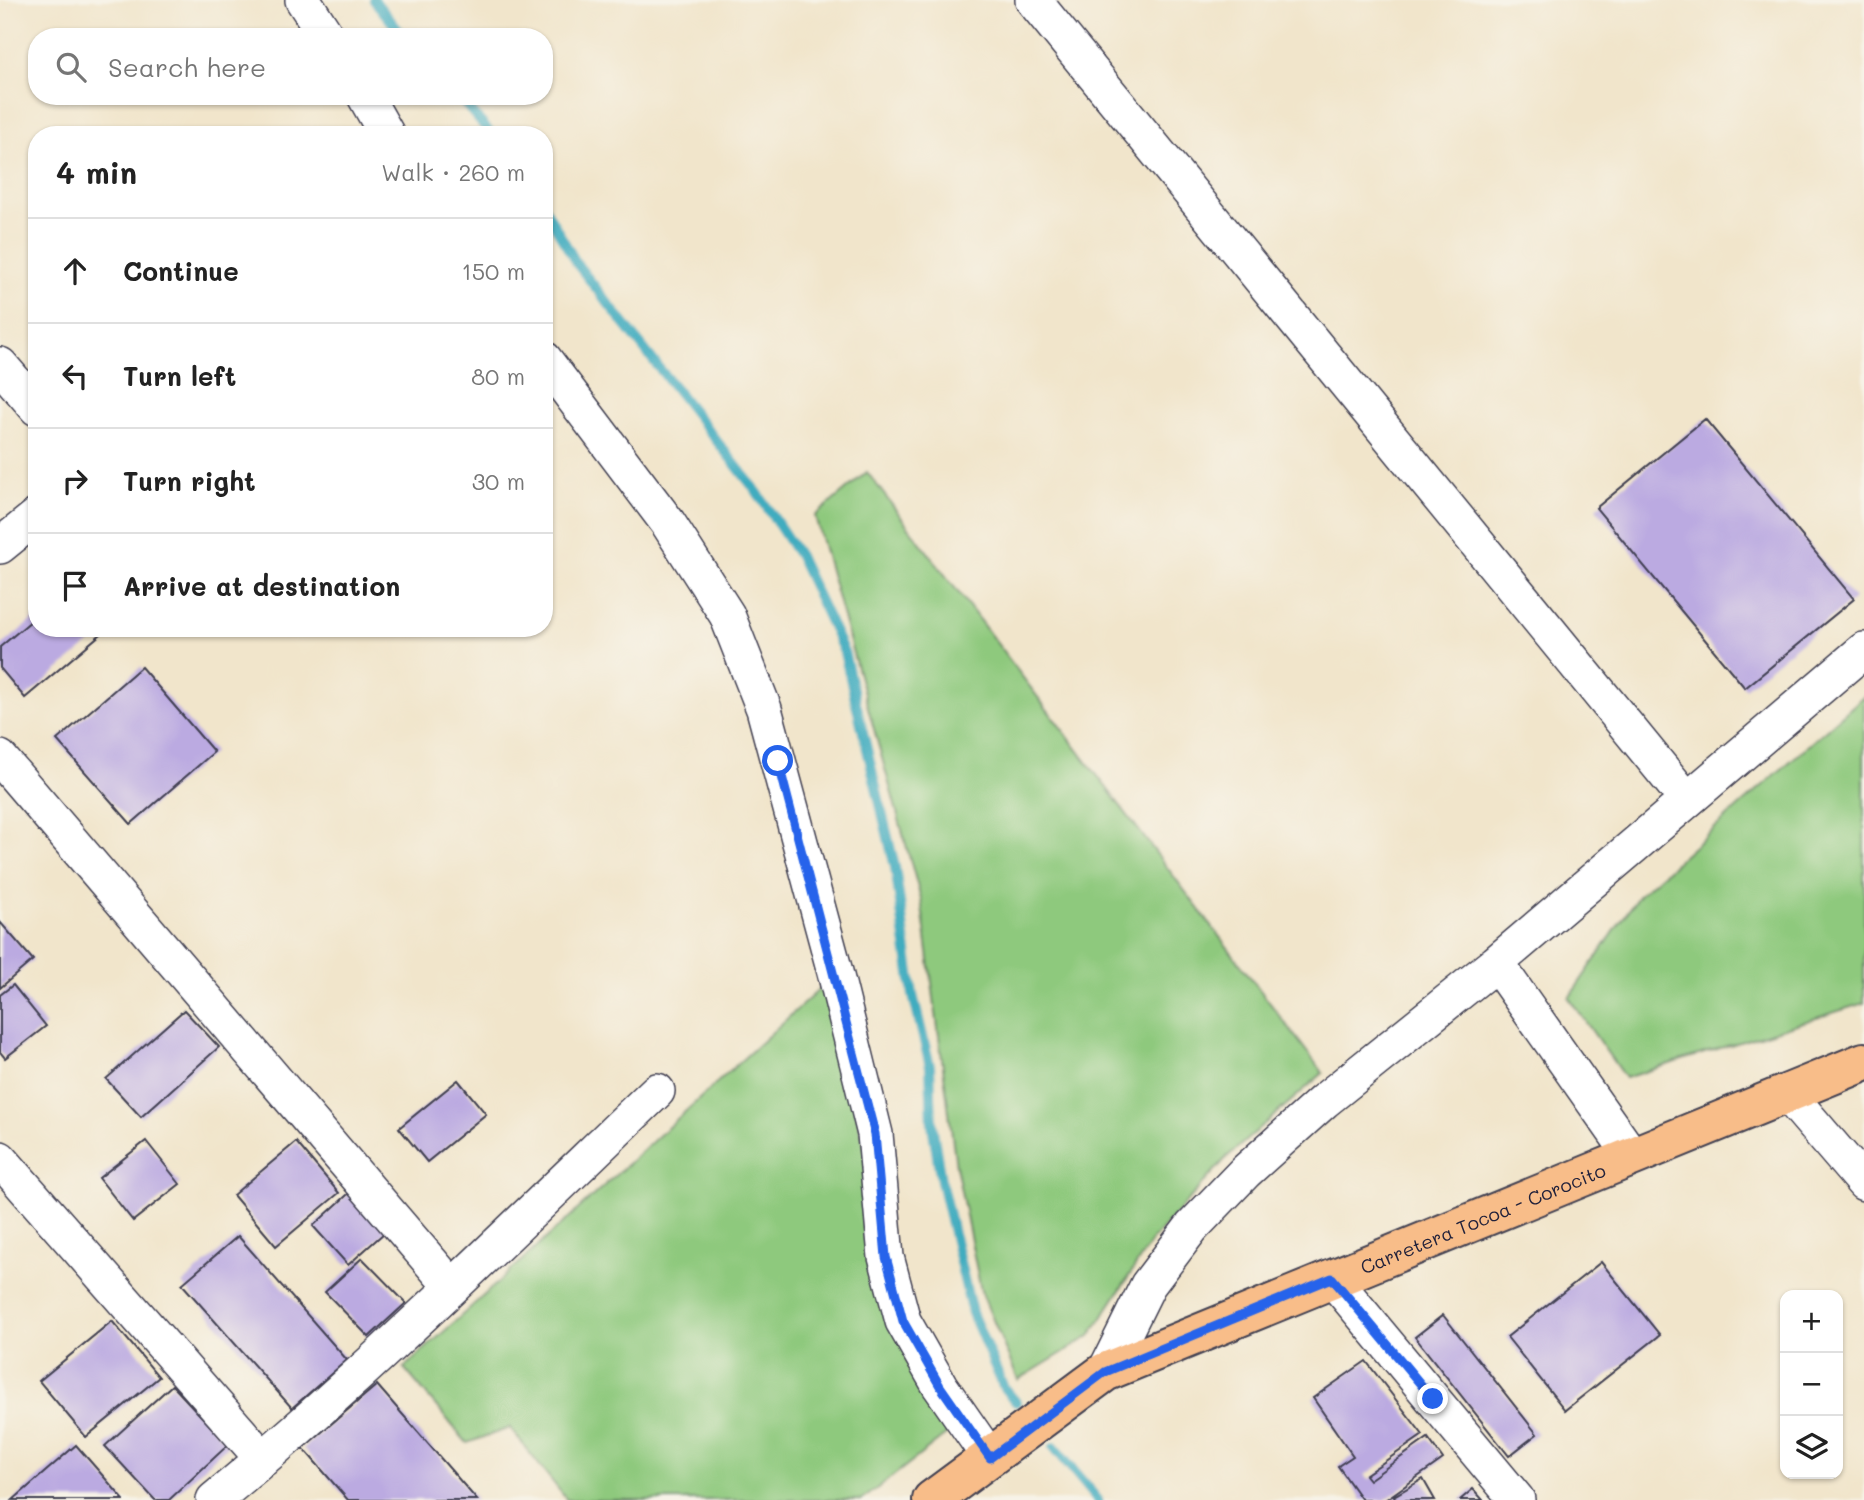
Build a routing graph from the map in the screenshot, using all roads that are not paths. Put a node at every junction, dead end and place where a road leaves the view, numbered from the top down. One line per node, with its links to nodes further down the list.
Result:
1 (303, 0): 3 (street)
2 (1033, 0): 13 (street)
3 (321, 28)
4 (370, 105): 5 (street)
5 (382, 126)
6 (0, 365): 8 (street)
7 (553, 371): 24 (street)
8 (28, 398)
9 (28, 523): 10 (street)
10 (0, 546)
11 (1864, 650): 13 (street)
12 (0, 758): 22 (street)
13 (1687, 800): 14 (street)
14 (1496, 963): 18 (street); 23 (street)
15 (1864, 1062): 17 (main road, Carretera Tocoa - Corocito)
16 (657, 1091): 22 (street)
17 (1786, 1092): 18 (main road, Carretera Tocoa - Corocito); 20 (street)
18 (1632, 1156): 21 (main road, Carretera Tocoa - Corocito)
19 (0, 1159): 25 (street)
20 (1864, 1183)
21 (1332, 1278): 23 (main road, Carretera Tocoa - Corocito); 28 (street)
22 (453, 1287): 25 (street)
23 (1105, 1372): 24 (main road, Carretera Tocoa - Corocito)
24 (990, 1458): 27 (main road, Carretera Tocoa - Corocito)
25 (263, 1460): 26 (street)
26 (214, 1500)
27 (932, 1500)
28 (1517, 1500)

